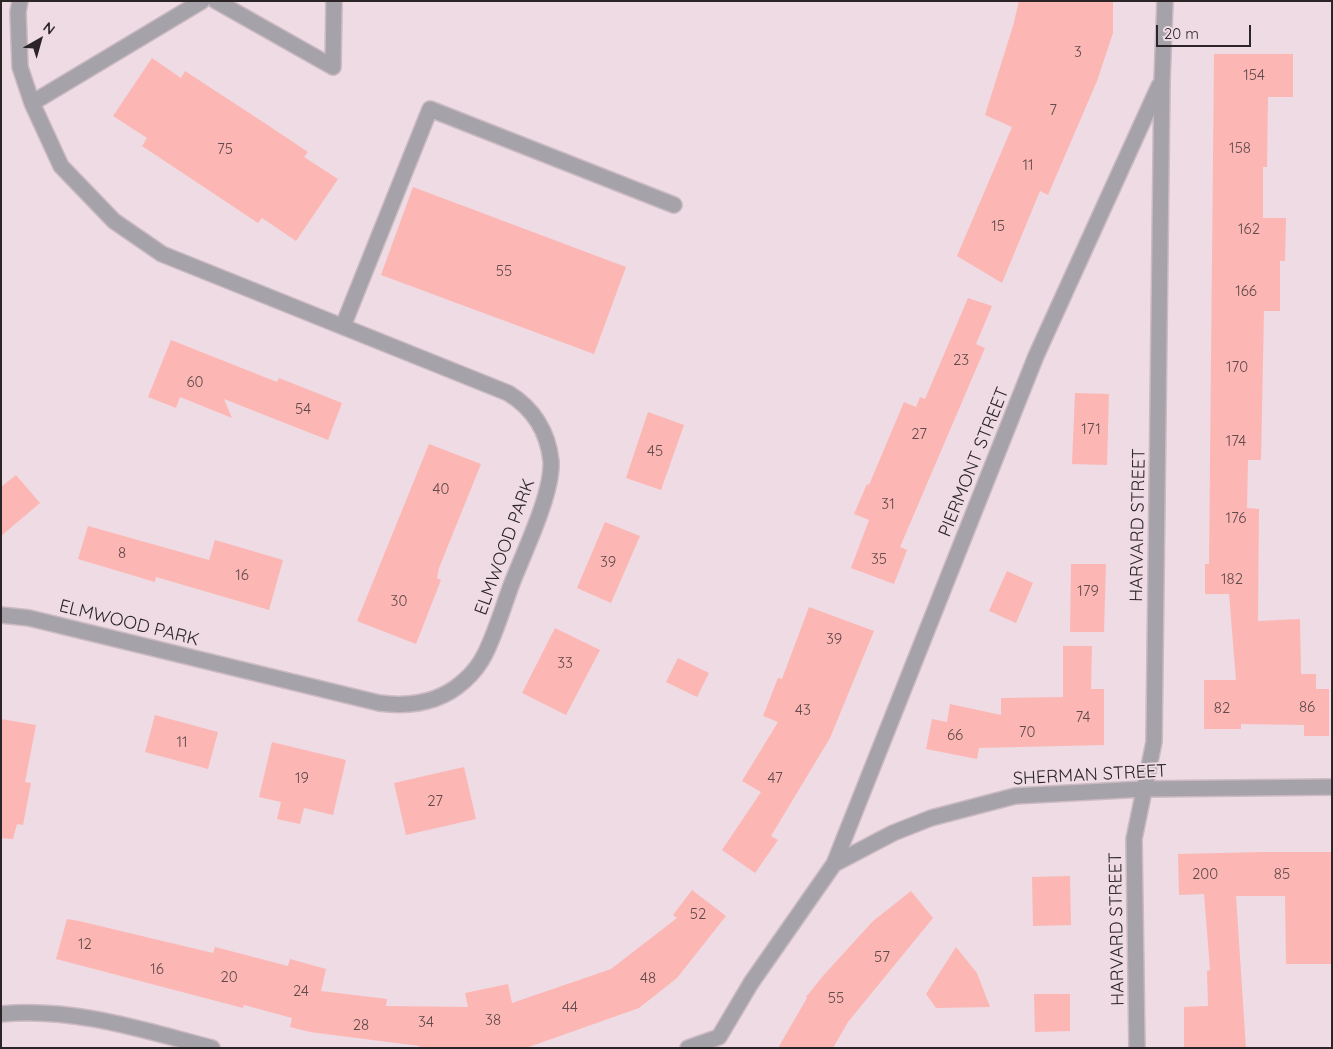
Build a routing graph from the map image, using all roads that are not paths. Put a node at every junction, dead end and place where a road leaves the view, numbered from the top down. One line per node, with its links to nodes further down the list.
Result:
1 (20, 1): 8 (street, ELMWOOD PARK)
2 (202, 1): 8 (street)
3 (216, 1): 6 (street)
4 (334, 1): 6 (street)
5 (1165, 1): 7 (street, HARVARD STREET)
6 (238, 7)
7 (1162, 81): 13 (street, HARVARD STREET); 14 (street, PIERMONT STREET)
8 (32, 103): 10 (street, ELMWOOD PARK)
9 (674, 205): 10 (street)
10 (343, 326): 11 (street, ELMWOOD PARK)
11 (1, 615)
12 (1332, 787): 13 (street, SHERMAN STREET)
13 (1143, 789): 14 (street, SHERMAN STREET); 19 (street, HARVARD STREET)
14 (834, 864): 16 (street, SHERMAN STREET)
15 (1, 1014): 17 (street)
16 (717, 1043): 18 (street, SHERMAN STREET)
17 (212, 1048)
18 (688, 1048)
19 (1137, 1048)

